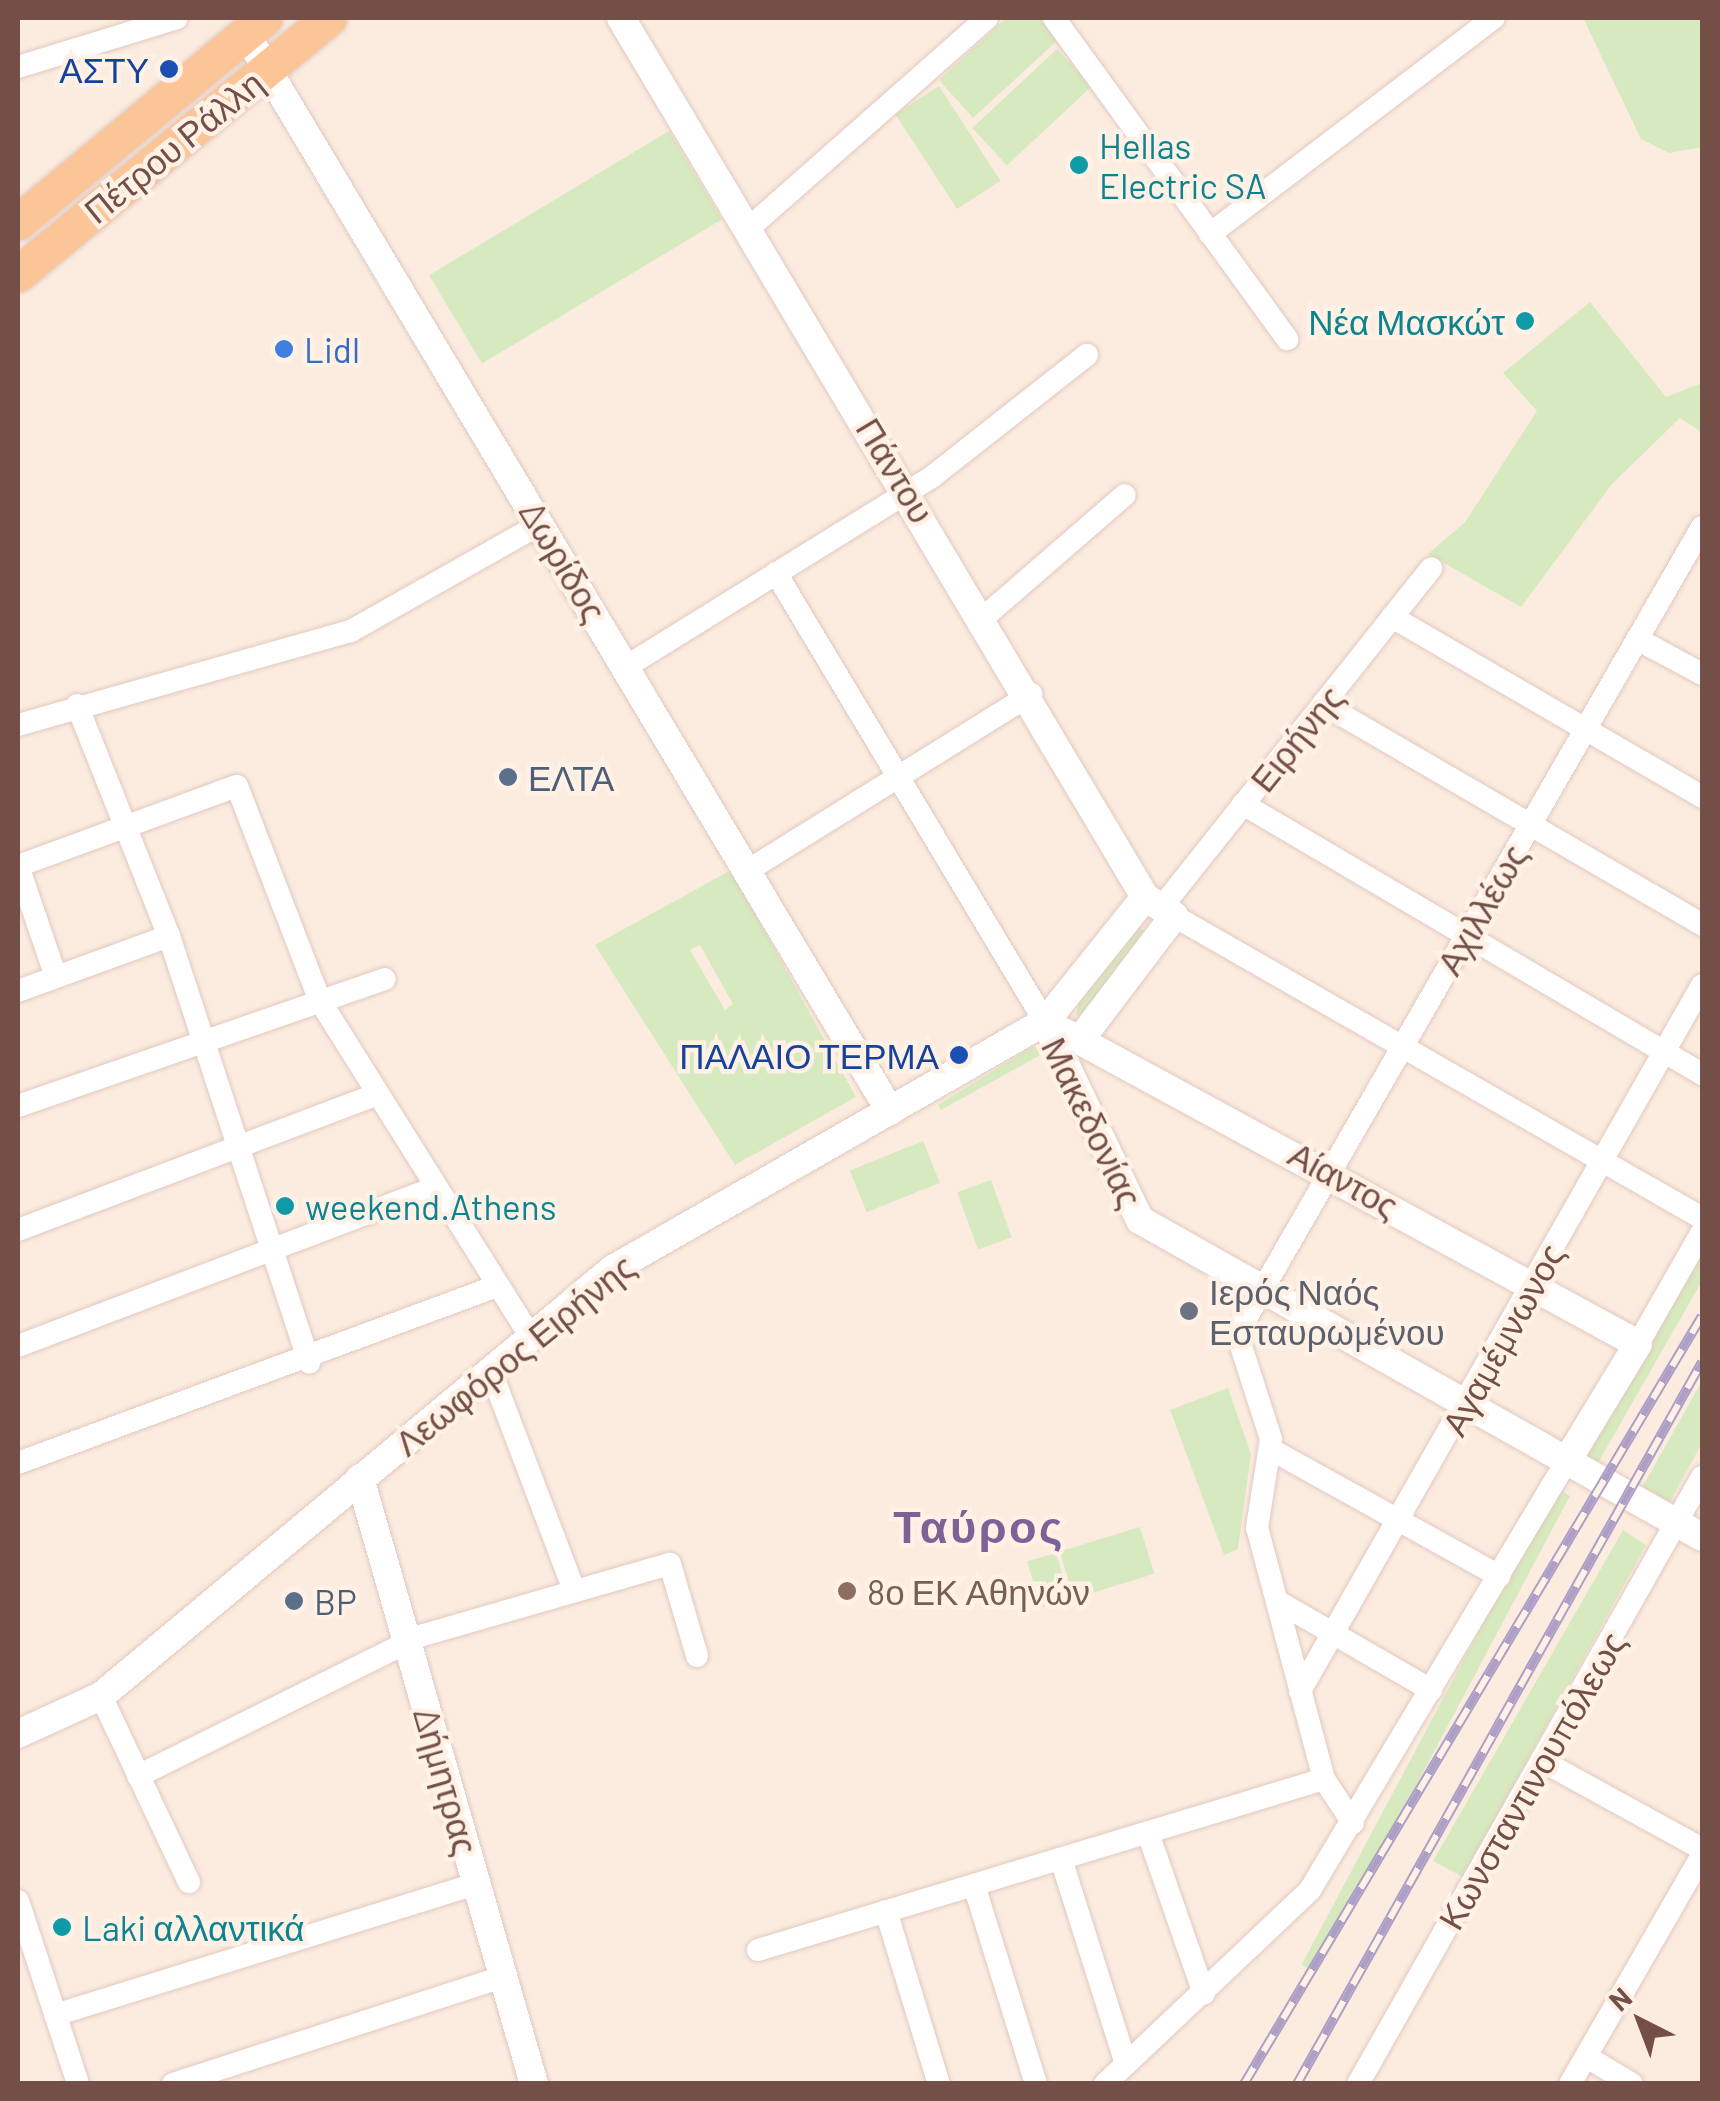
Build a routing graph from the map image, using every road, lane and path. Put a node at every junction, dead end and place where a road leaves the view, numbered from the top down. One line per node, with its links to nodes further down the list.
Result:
1 (177, 18): 9 (street)
2 (329, 18): 8 (main road, Πέτρου Ράλλη)
3 (622, 18): 11 (street, Πάντου)
4 (987, 18): 11 (street)
5 (1054, 18): 12 (street)
6 (1494, 18): 12 (street)
7 (247, 23): 8 (street, Δωρίδος); 10 (main road, Πέτρου Ράλλη)
8 (271, 65): 13 (main road, Πέτρου Ράλλη); 18 (street, Δωρίδος)
9 (18, 67)
10 (18, 222)
11 (748, 228): 16 (street, Πάντου)
12 (1210, 234): 14 (street)
13 (18, 274)
14 (1287, 339)
15 (1086, 355): 16 (street)
16 (908, 491): 21 (street); 22 (street, Πάντου)
17 (1125, 495): 22 (street)
18 (542, 523): 25 (street, Δωρίδος); 28 (street)
19 (1699, 540): 24 (street, Αχιλλέως)
20 (1431, 568): 23 (street, Ειρήνης)
21 (776, 573): 25 (street); 32 (street, Μακεδονίας)
22 (984, 617): 27 (street, Πάντου)
23 (1392, 617): 29 (street, Ειρήνης); 31 (street)
24 (1638, 640): 26 (street); 31 (street, Αχιλλέως)
25 (626, 666): 38 (street, Δωρίδος)
26 (1702, 674)
27 (1031, 694): 32 (street); 39 (street, Πάντου)
28 (76, 704): 30 (street); 36 (street)
29 (1323, 704): 34 (street, Ειρήνης); 35 (street)
30 (18, 725)
31 (1586, 729): 33 (street); 35 (street, Αχιλλέως)
32 (899, 776): 38 (street); 48 (street, Μακεδονίας)
33 (1702, 796)
34 (1243, 804): 39 (street, Ειρήνης); 41 (street)
35 (1530, 824): 40 (street); 41 (street, Αχιλλέως)
36 (126, 826): 37 (street); 42 (street); 47 (street)
37 (18, 866): 43 (street)
38 (748, 870): 56 (street, Δωρίδος)
39 (1160, 907): 48 (street, Ειρήνης); 49 (street, Ειρήνης); 51 (street)
40 (1702, 926)
41 (1466, 935): 51 (street, Αχιλλέως); 52 (street)
42 (169, 936): 43 (street); 50 (street)
43 (56, 977): 46 (street)
44 (385, 979): 47 (street)
45 (1702, 985): 52 (street, Αγαμέμνωνος)
46 (18, 991)
47 (320, 1001): 50 (street); 54 (street)
48 (1045, 1022): 49 (street, Αίαντος); 56 (street, Λεωφόρος Ειρήνης); 67 (street, Μακεδονίας)
49 (1080, 1040): 59 (street, Αίαντος)
50 (204, 1042): 55 (street); 57 (street)
51 (1401, 1046): 58 (street); 59 (street, Αχιλλέως)
52 (1664, 1051): 53 (street); 58 (street, Αγαμέμνωνος)
53 (1702, 1074)
54 (378, 1094): 57 (street); 60 (street)
55 (18, 1106)
56 (890, 1110): 68 (street, Λεωφόρος Ειρήνης)
57 (240, 1152): 62 (street); 64 (street)
58 (1602, 1161): 61 (street); 65 (street, Αγαμέμνωνος)
59 (1330, 1169): 65 (street, Αίαντος); 67 (street, Αχιλλέως)
60 (434, 1188): 64 (street); 66 (street)
61 (1702, 1218)
62 (18, 1230)
63 (1702, 1232): 69 (street)
64 (273, 1253): 70 (street); 71 (street)
65 (1533, 1285): 69 (street, Αίαντος); 73 (street, Αγαμέμνωνος)
66 (497, 1286): 68 (street); 71 (street)
67 (1259, 1291): 73 (street, Μακεδονίας); 74 (street, Αχιλλέως)
68 (530, 1336): 72 (street, Λεωφόρος Ειρήνης)
69 (1638, 1344): 76 (street)
70 (18, 1346)
71 (309, 1362): 75 (street)
72 (490, 1369): 78 (street, Λεωφόρος Ειρήνης); 83 (street)
73 (1464, 1408): 76 (street, Μακεδονίας); 79 (street, Αγαμέμνωνος)
74 (1272, 1450): 79 (street); 84 (street)
75 (18, 1463)
76 (1565, 1464): 80 (street, Μακεδονίας); 82 (street)
77 (1702, 1477): 80 (street, Κωνσταντινουπόλεως)
78 (360, 1478): 86 (street, Δήμητρας); 90 (street, Λεωφόρος Ειρήνης)
79 (1399, 1521): 82 (street); 85 (street, Αγαμέμνωνος)
80 (1676, 1524): 81 (street, Μακεδονίας); 92 (street, Κωνσταντινουπόλεως)
81 (1702, 1538)
82 (1498, 1576): 89 (street)
83 (574, 1590): 86 (street); 87 (street)
84 (1277, 1601): 85 (street); 88 (street)
85 (1334, 1634): 88 (street, Αγαμέμνωνος); 89 (street)
86 (407, 1642): 93 (street); 100 (street, Δήμητρας)
87 (697, 1656)
88 (1300, 1690): 94 (street)
89 (1432, 1690): 95 (street)
90 (101, 1696): 91 (street, Λεωφόρος Ειρήνης); 93 (street)
91 (18, 1734)
92 (1542, 1762): 97 (street); 116 (street, Κωνσταντινουπόλεως)
93 (138, 1776): 99 (street)
94 (1324, 1780): 95 (street); 96 (street)
95 (1353, 1823): 106 (street)
96 (1148, 1832): 98 (street); 106 (street)
97 (1702, 1852): 108 (street)
98 (1061, 1859): 101 (street); 109 (street)
99 (189, 1882)
100 (476, 1884): 105 (street, Δήμητρας); 107 (street)
101 (974, 1885): 103 (street); 114 (street)
102 (18, 1901): 107 (street)
103 (886, 1911): 104 (street); 113 (street)
104 (758, 1950)
105 (503, 1977): 111 (street); 112 (street, Δήμητρας)
106 (1204, 1994): 109 (street)
107 (55, 2015): 110 (street)
108 (1587, 2057): 117 (street); 118 (street)
109 (1126, 2064): 115 (street)
110 (78, 2084)
111 (173, 2084)
112 (534, 2084)
113 (938, 2084)
114 (1036, 2084)
115 (1105, 2084)
116 (1358, 2084)
117 (1570, 2084)
118 (1632, 2084)

